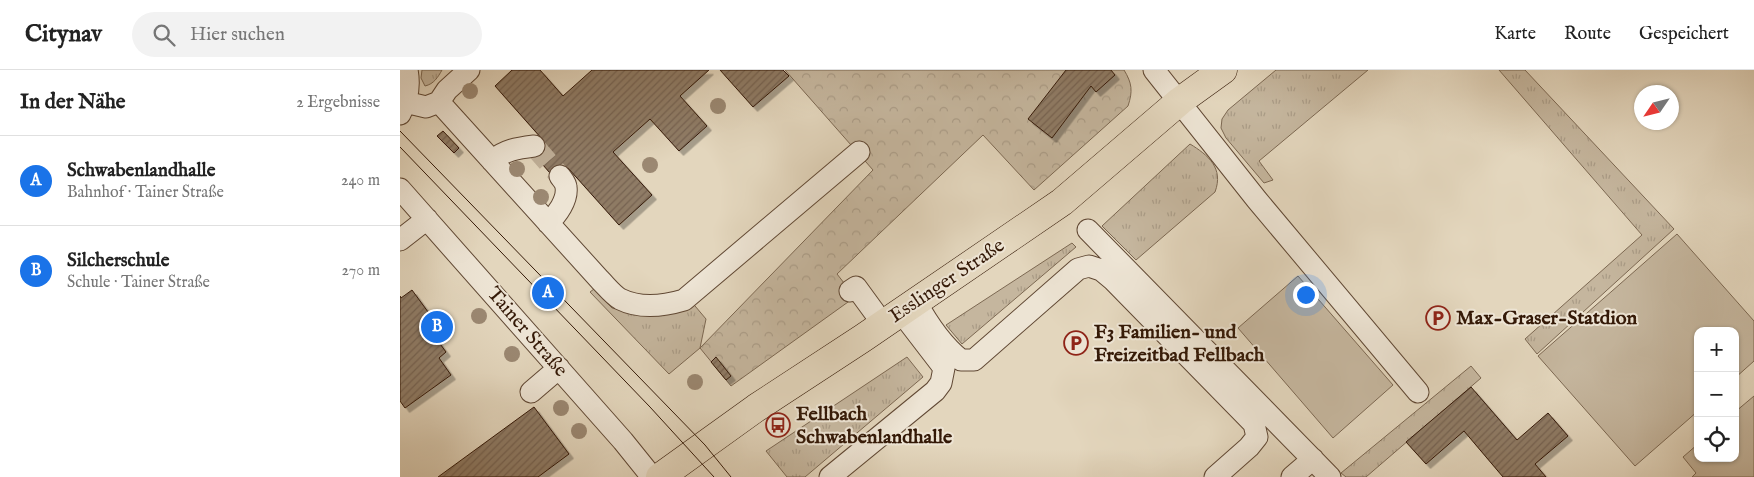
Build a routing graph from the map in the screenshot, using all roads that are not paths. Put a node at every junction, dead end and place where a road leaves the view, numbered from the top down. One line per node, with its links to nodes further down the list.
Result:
1 (407, 70): 7 (street)
2 (1154, 70): 5 (street)
3 (1223, 70): 5 (main road, Esslinger Straße)
4 (464, 72): 6 (street)
5 (1180, 101): 18 (main road, Esslinger Straße); 21 (street)
6 (439, 102): 7 (street); 10 (street)
7 (402, 108)
8 (534, 146): 10 (street)
9 (859, 152): 14 (street)
10 (492, 161): 14 (street)
11 (560, 176): 14 (street)
12 (400, 189): 13 (street, Tainer Straße)
13 (426, 219): 16 (street); 19 (street, Tainer Straße)
14 (548, 223)
15 (1088, 230): 22 (street)
16 (400, 240)
17 (850, 291): 18 (street)
18 (900, 313): 24 (main road, Esslinger Straße); 25 (street); 26 (street)
19 (559, 368): 20 (street); 23 (street, Tainer Straße)
20 (531, 392)
21 (1418, 392)
22 (1313, 459): 27 (street); 28 (street)
23 (652, 477)
24 (660, 477)
25 (830, 477)
26 (1215, 477)
27 (1292, 477)
28 (1330, 477)

